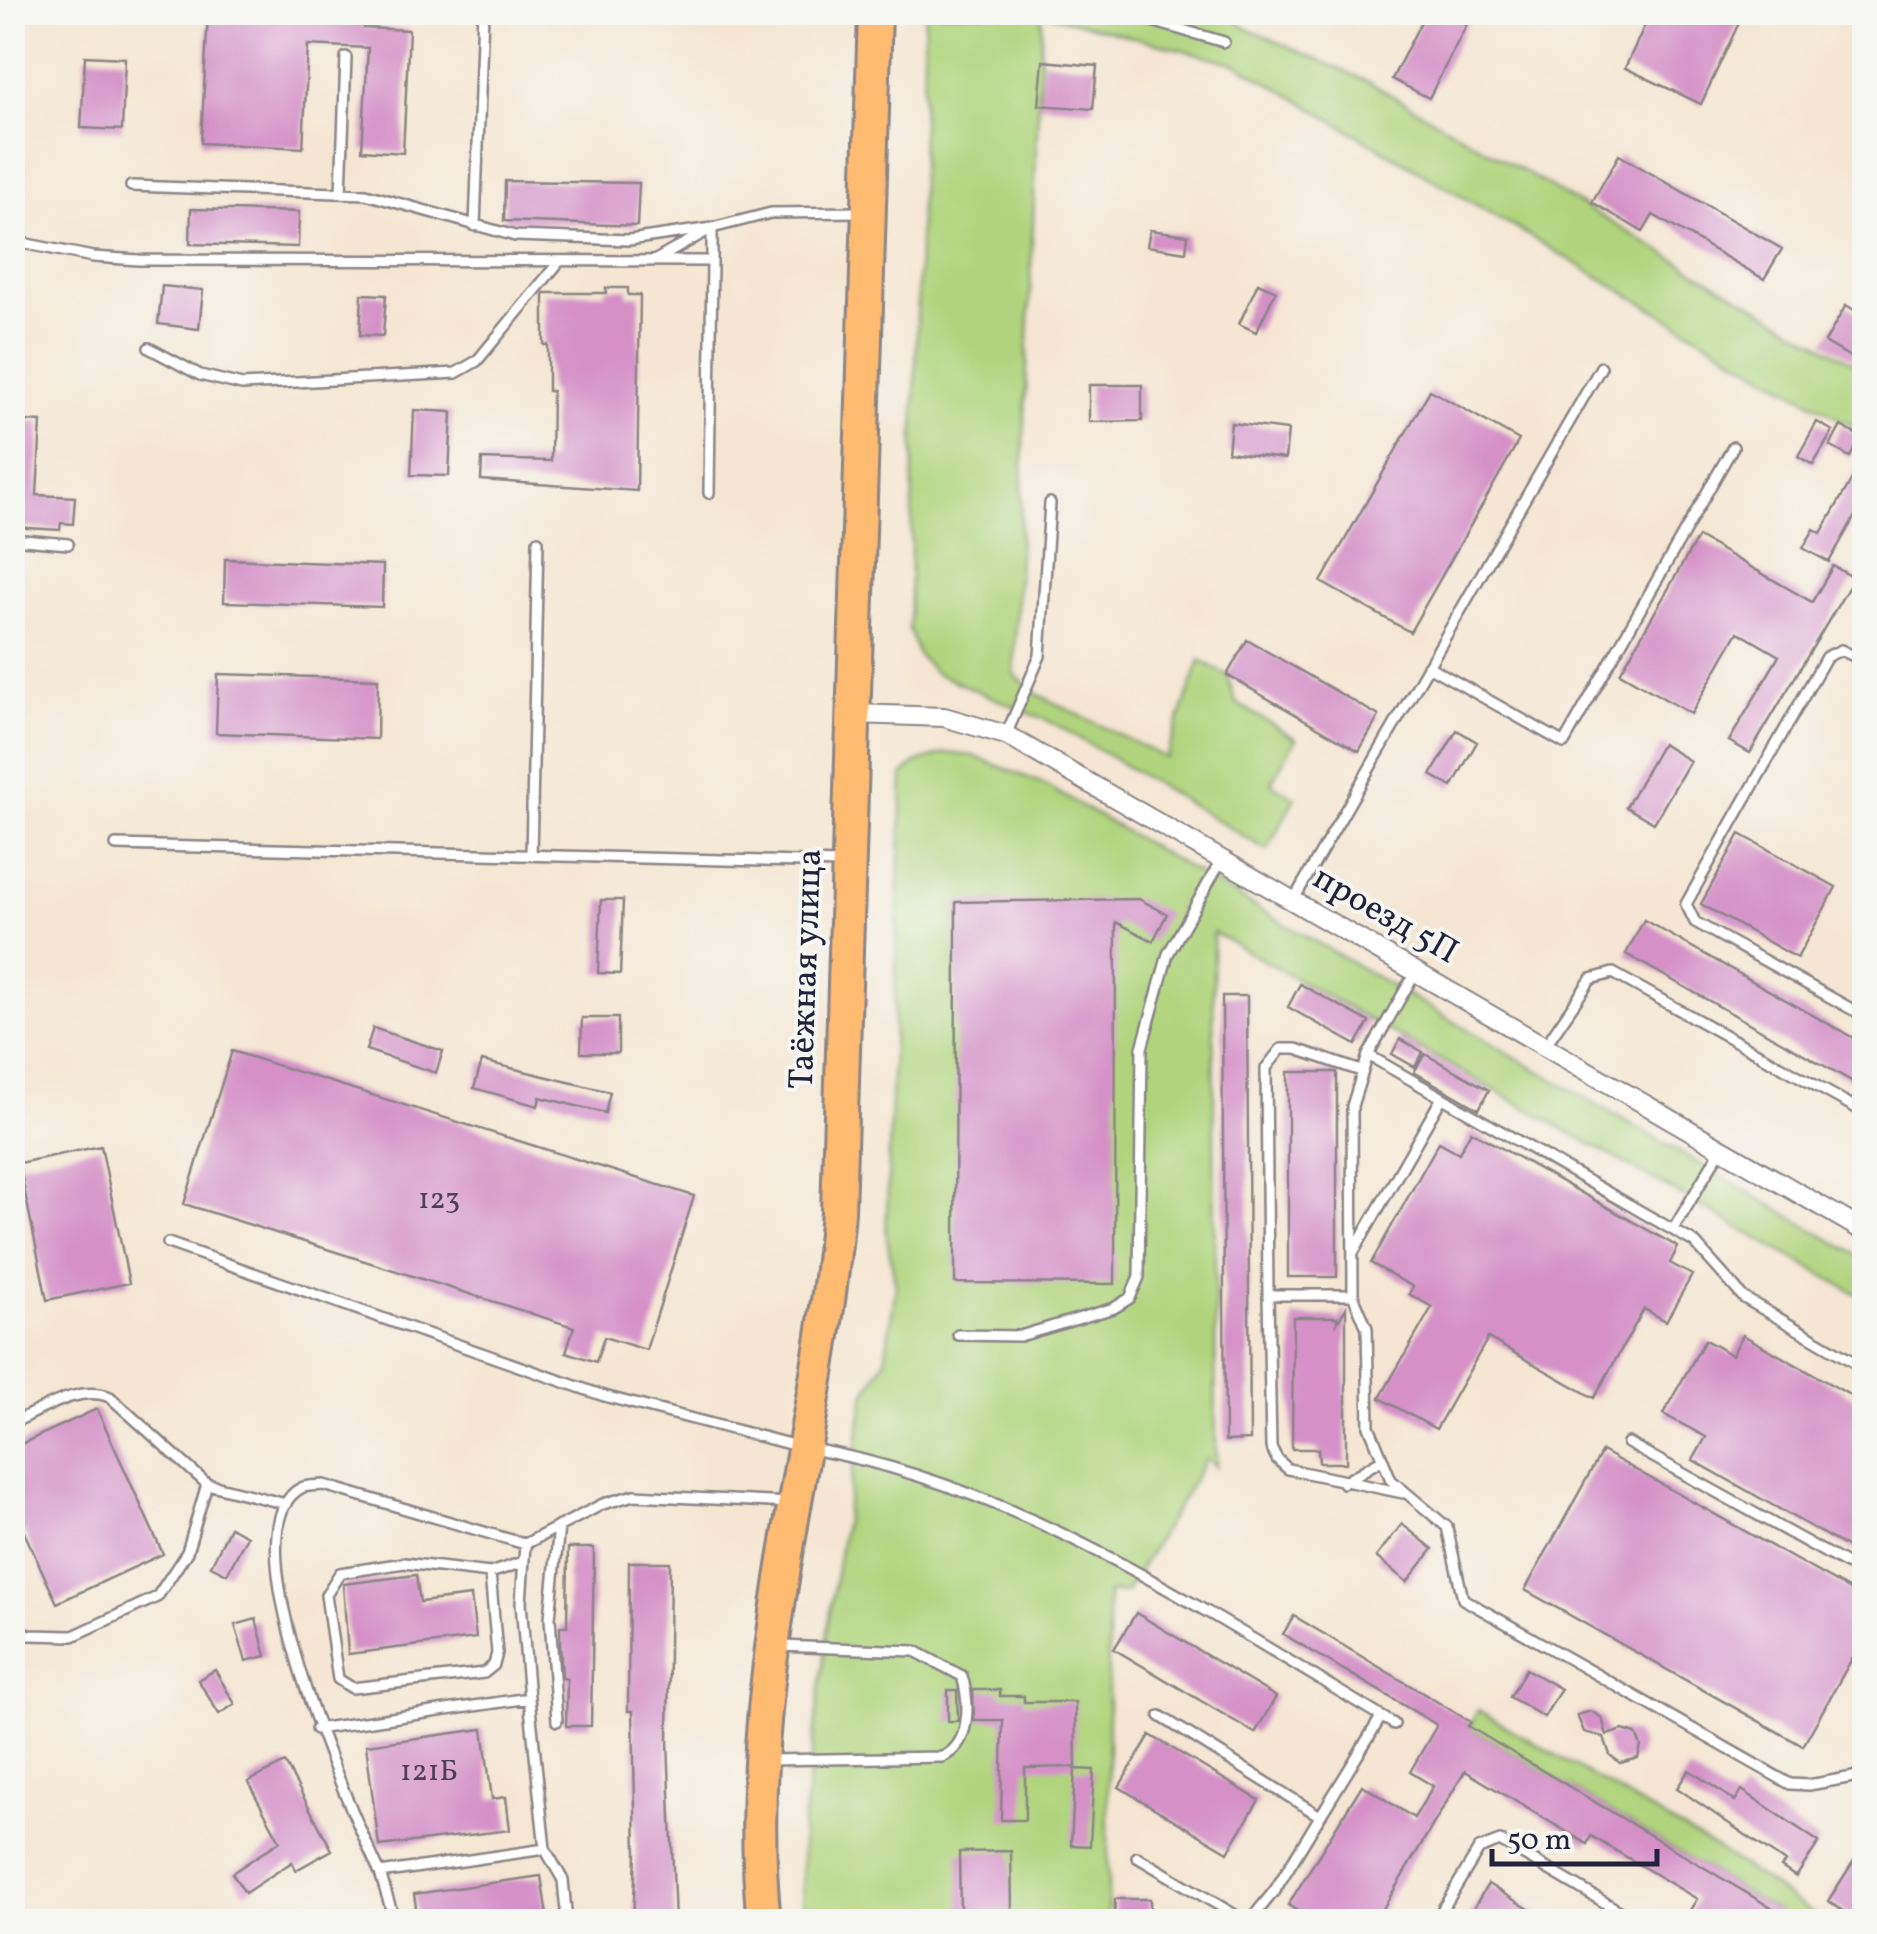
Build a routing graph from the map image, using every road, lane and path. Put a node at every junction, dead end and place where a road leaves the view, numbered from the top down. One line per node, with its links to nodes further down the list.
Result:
1 (483, 12): 9 (lane)
2 (876, 12): 8 (highway, Таёжная улица)
3 (1121, 12): 4 (lane)
4 (1224, 42)
5 (346, 57): 7 (lane)
6 (131, 186): 7 (lane)
7 (340, 193): 9 (lane)
8 (870, 212): 10 (lane); 25 (highway, Таёжная улица)
9 (475, 226): 10 (lane)
10 (712, 228): 13 (lane); 14 (lane)
11 (12, 241): 12 (lane)
12 (558, 262): 13 (lane); 15 (lane)
13 (652, 262): 14 (lane)
14 (712, 262): 18 (lane)
15 (149, 348)
16 (1601, 367): 24 (lane)
17 (1733, 447): 24 (lane)
18 (710, 493)
19 (1050, 503): 26 (lane)
20 (12, 539): 22 (lane)
21 (538, 541): 28 (lane)
22 (68, 544)
23 (1864, 661): 33 (lane)
24 (1428, 666): 31 (lane)
25 (855, 714): 26 (street, проезд 5П); 30 (highway, Таёжная улица)
26 (1006, 735): 29 (street, проезд 5П)
27 (116, 845): 28 (lane)
28 (531, 855): 30 (lane)
29 (1222, 859): 31 (street, проезд 5П); 46 (lane)
30 (850, 863): 50 (highway, Таёжная улица)
31 (1294, 900): 32 (street, проезд 5П)
32 (1416, 971): 34 (street, проезд 5П); 35 (lane)
33 (1864, 1016)
34 (1546, 1046): 38 (lane); 39 (street, проезд 5П)
35 (1368, 1056): 36 (lane); 37 (lane)
36 (1360, 1071): 43 (lane); 44 (lane)
37 (1440, 1100): 40 (lane); 43 (lane)
38 (1858, 1109)
39 (1721, 1149): 40 (lane); 41 (street, проезд 5П)
40 (1674, 1230): 47 (lane)
41 (1864, 1231)
42 (168, 1243): 50 (lane)
43 (1353, 1253): 45 (lane)
44 (1268, 1295): 45 (lane); 52 (lane)
45 (1353, 1295): 51 (lane)
46 (958, 1334)
47 (1864, 1368)
48 (12, 1423): 53 (lane)
49 (1628, 1443): 61 (lane)
50 (806, 1448): 56 (highway, Таёжная улица); 66 (lane)
51 (1380, 1460): 52 (lane); 54 (lane)
52 (1344, 1482): 54 (lane)
53 (207, 1484): 55 (lane); 62 (lane)
54 (1403, 1493): 71 (lane)
55 (286, 1504): 58 (lane); 69 (lane)
56 (796, 1504): 57 (lane); 63 (highway, Таёжная улица)
57 (559, 1526): 58 (lane); 67 (lane)
58 (525, 1544): 59 (lane)
59 (520, 1563): 60 (lane); 64 (lane)
60 (490, 1573): 60 (lane)
61 (1864, 1574)
62 (12, 1626)
63 (774, 1646): 70 (highway, Таёжная улица); 70 (lane)
64 (530, 1698): 69 (lane); 73 (lane)
65 (1160, 1716): 72 (lane)
66 (1381, 1717): 68 (lane); 72 (lane)
67 (557, 1722)
68 (1394, 1724)
69 (316, 1729): 75 (lane)
70 (762, 1760): 78 (highway, Таёжная улица)
71 (1864, 1776)
72 (1320, 1816): 79 (lane)
73 (545, 1849): 75 (lane); 77 (lane)
74 (1136, 1857): 79 (lane)
75 (380, 1874): 76 (lane)
76 (396, 1922)
77 (567, 1922)
78 (764, 1922)
79 (1248, 1922)
80 (1435, 1922): 81 (lane)
81 (1638, 1922)

